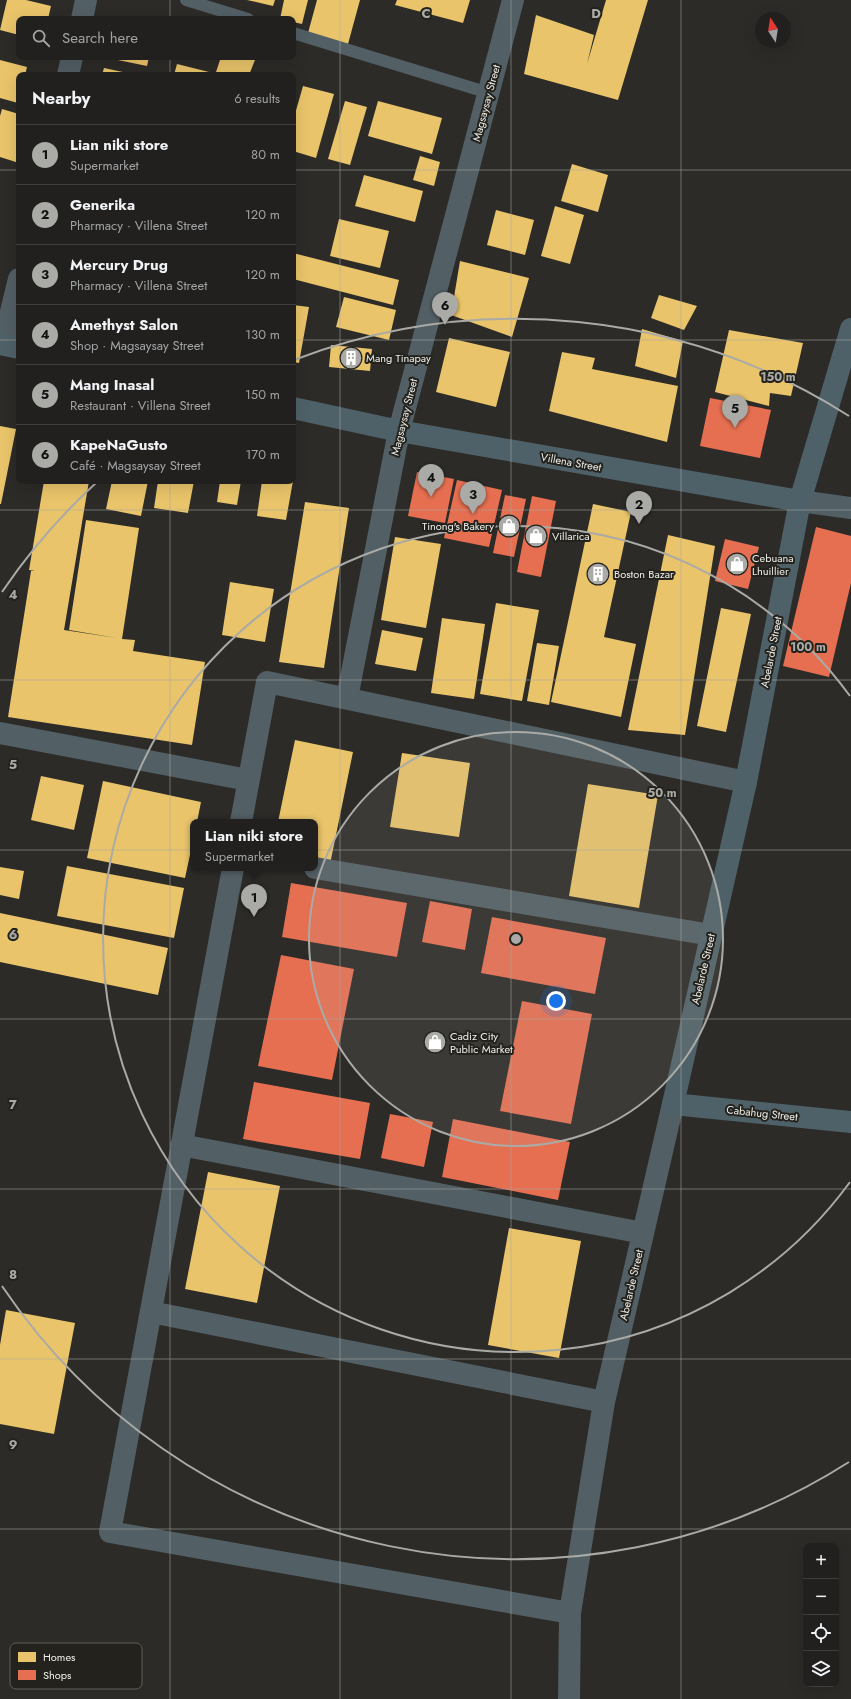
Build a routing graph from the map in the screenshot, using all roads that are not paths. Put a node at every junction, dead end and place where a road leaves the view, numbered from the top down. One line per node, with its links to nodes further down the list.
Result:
1 (86, 0): 4 (street)
2 (186, 0): 5 (lane)
3 (513, 0): 9 (street, Magsaysay Street)
4 (83, 16)
5 (238, 16)
6 (296, 34): 9 (lane)
7 (71, 60): 8 (street)
8 (69, 72)
9 (489, 93): 14 (street, Magsaysay Street)
10 (16, 296): 12 (street)
11 (851, 329): 15 (main road, Abelarde Street)
12 (7, 345)
13 (296, 409): 14 (main road, Villena Street)
14 (399, 432): 15 (main road, Villena Street); 17 (street, Magsaysay Street)
15 (800, 501): 16 (street, Villena Street); 20 (main road, Abelarde Street)
16 (851, 508)
17 (347, 698): 19 (street); 20 (street)
18 (0, 733): 19 (street)
19 (248, 780): 21 (street)
20 (746, 782): 24 (main road, Abelarde Street)
21 (242, 819)
22 (318, 869): 24 (street)
23 (231, 871): 27 (street)
24 (711, 935): 25 (main road, Abelarde Street)
25 (673, 1104): 26 (main road, Cabahug Street); 28 (street, Abelarde Street)
26 (851, 1122)
27 (181, 1145): 28 (street); 29 (street)
28 (643, 1233): 30 (street, Abelarde Street)
29 (151, 1312): 30 (street); 31 (street)
30 (604, 1402): 31 (street, Abelarde Street)
31 (570, 1613): 32 (street, Abelarde Street)
32 (569, 1699)

